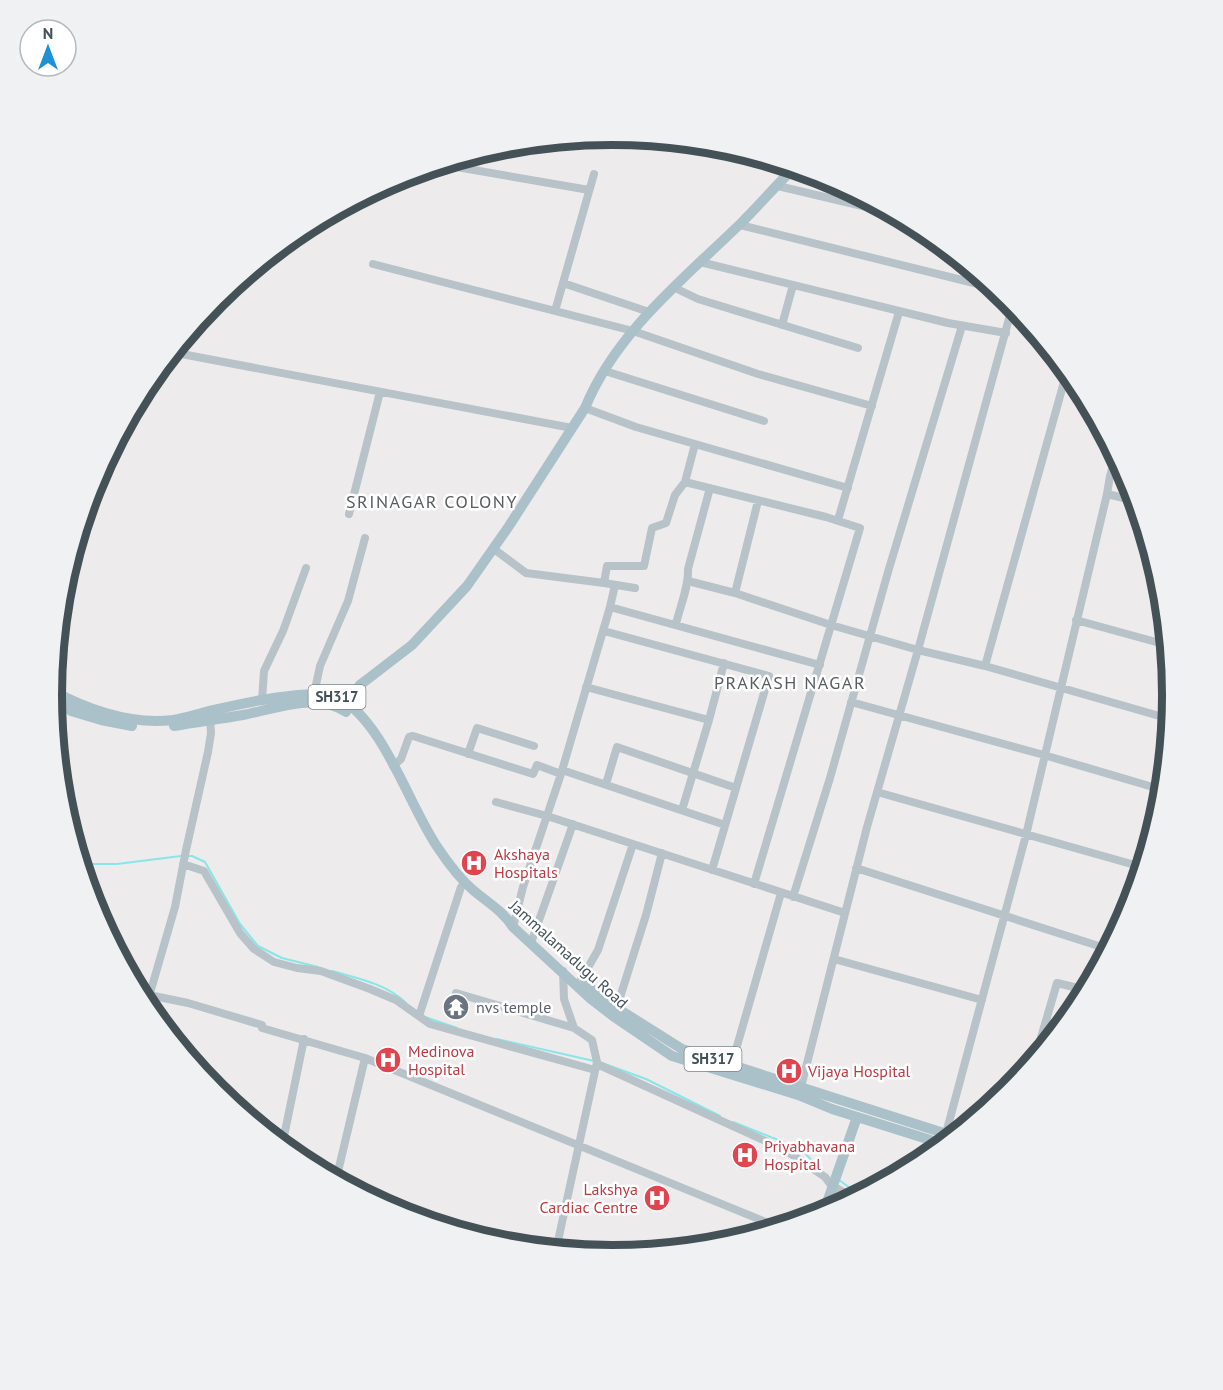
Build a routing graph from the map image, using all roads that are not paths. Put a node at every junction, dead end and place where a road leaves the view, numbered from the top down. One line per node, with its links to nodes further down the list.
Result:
1 (458, 167): 5 (street)
2 (594, 174): 5 (street)
3 (788, 174): 4 (main road)
4 (778, 186): 6 (street); 7 (main road)
5 (589, 190): 10 (street)
6 (862, 206)
7 (740, 225): 8 (main road); 11 (street)
8 (700, 262): 12 (street); 13 (main road)
9 (373, 264): 14 (street)
10 (563, 284): 14 (street); 15 (street)
11 (977, 284)
12 (793, 285): 16 (street); 18 (street)
13 (675, 288): 15 (main road); 18 (street)
14 (555, 311): 20 (street)
15 (649, 312): 20 (main road)
16 (899, 312): 19 (street); 27 (street)
17 (1010, 316): 21 (street)
18 (782, 325): 22 (street)
19 (962, 326): 21 (street); 54 (street)
20 (633, 331): 24 (main road); 27 (street)
21 (1006, 333): 56 (street)
22 (858, 348)
23 (180, 354): 26 (street)
24 (605, 371): 28 (main road); 29 (street)
25 (1064, 382): 59 (street)
26 (380, 392): 30 (street); 39 (street)
27 (872, 406): 35 (street)
28 (585, 408): 30 (main road); 31 (street)
29 (764, 421)
30 (572, 428): 42 (main road)
31 (694, 444): 33 (street); 35 (street)
32 (1112, 468): 36 (street)
33 (685, 482): 34 (street); 45 (street)
34 (710, 488): 38 (street); 44 (street)
35 (848, 488): 40 (street)
36 (1107, 494): 37 (street); 50 (street)
37 (1125, 498)
38 (758, 501): 40 (street); 48 (street)
39 (350, 514)
40 (838, 520): 52 (street)
41 (365, 538): 62 (street)
42 (494, 549): 45 (street); 68 (main road)
43 (306, 567): 64 (street)
44 (688, 581): 48 (street); 51 (street)
45 (604, 583): 46 (street)
46 (615, 585): 47 (street); 49 (street)
47 (635, 588)
48 (735, 593): 52 (street)
49 (610, 607): 51 (street); 53 (street)
50 (1076, 620): 55 (street); 61 (street)
51 (676, 624): 58 (street)
52 (831, 625): 54 (street); 58 (street)
53 (604, 631): 57 (street); 60 (street)
54 (870, 636): 56 (street); 65 (street)
55 (1159, 643)
56 (918, 650): 59 (street); 70 (street)
57 (724, 663): 73 (street); 82 (street)
58 (820, 665): 96 (street)
59 (985, 666): 61 (street)
60 (586, 687): 73 (street); 78 (street)
61 (1060, 688): 71 (street); 76 (street)
62 (314, 694): 66 (main road, Jammalamadugu Road / SH317); 68 (main road, Jammalamadugu Road / SH317)
63 (62, 696): 72 (main road)
64 (262, 701): 66 (main road, Jammalamadugu Road / SH317); 69 (main road, Jammalamadugu Road / SH317)
65 (851, 702): 70 (street); 99 (street)
66 (276, 703): 68 (main road); 69 (main road)
67 (62, 705): 72 (main road)
68 (344, 706): 77 (main road, Jammalamadugu Road / SH317); 97 (main road)
69 (210, 715): 72 (main road); 92 (street)
70 (900, 715): 76 (street); 83 (street)
71 (1161, 716)
72 (116, 720)
73 (709, 720): 79 (street)
74 (534, 746): 75 (street)
75 (468, 753): 77 (street); 78 (street)
76 (1044, 755): 81 (street); 89 (street)
77 (393, 766): 102 (main road, Jammalamadugu Road / SH317)
78 (562, 772): 80 (street); 86 (street)
79 (693, 774): 80 (street); 82 (street); 85 (street)
80 (606, 784): 85 (street)
81 (1154, 787)
82 (736, 788): 88 (street)
83 (877, 792): 89 (street); 94 (street)
84 (496, 802): 86 (street)
85 (682, 810): 88 (street)
86 (547, 816): 87 (street); 102 (street)
87 (573, 824): 90 (street); 103 (street)
88 (725, 825): 95 (street)
89 (1026, 835): 93 (street); 101 (street)
90 (633, 843): 91 (street); 107 (street)
91 (662, 853): 95 (street); 113 (street)
92 (184, 858): 109 (street); 114 (street)
93 (1134, 864)
94 (856, 868): 100 (street); 101 (street)
95 (712, 870): 96 (street)
96 (754, 884): 98 (street)
97 (461, 887): 102 (main road); 114 (street)
98 (781, 893): 99 (street); 120 (street)
99 (793, 897): 100 (street)
100 (845, 913): 105 (street)
101 (1004, 915): 104 (street); 111 (street)
102 (511, 922): 103 (main road, Jammalamadugu Road / SH317)
103 (531, 940): 106 (main road, Jammalamadugu Road / SH317); 107 (main road, SH317)
104 (1100, 947)
105 (834, 959): 111 (street); 121 (street)
106 (563, 971): 107 (main road, Jammalamadugu Road / SH317); 115 (street)
107 (580, 982): 113 (main road, Jammalamadugu Road / SH317)
108 (1077, 988): 117 (street)
109 (148, 992)
110 (456, 993): 115 (street)
111 (982, 1000): 123 (street)
112 (154, 1001): 116 (street)
113 (615, 1012): 120 (main road, Jammalamadugu Road / SH317)
114 (419, 1016): 119 (street)
115 (574, 1028): 119 (street)
116 (304, 1039): 118 (street); 124 (street)
117 (1041, 1039)
118 (365, 1058): 127 (street); 128 (street)
119 (596, 1067): 127 (street); 129 (street)
120 (730, 1070): 121 (main road, Jammalamadugu Road / SH317)
121 (799, 1092): 122 (main road, Jammalamadugu Road / SH317); 125 (main road, SH317)
122 (857, 1117): 126 (main road, Jammalamadugu Road / SH317); 129 (main road)
123 (949, 1129)
124 (284, 1136)
125 (937, 1137)
126 (937, 1138)
127 (578, 1146): 132 (street); 133 (street)
128 (338, 1172)
129 (831, 1185): 130 (street); 131 (main road)
130 (845, 1193)
131 (827, 1201)
132 (766, 1222)
133 (558, 1242)

